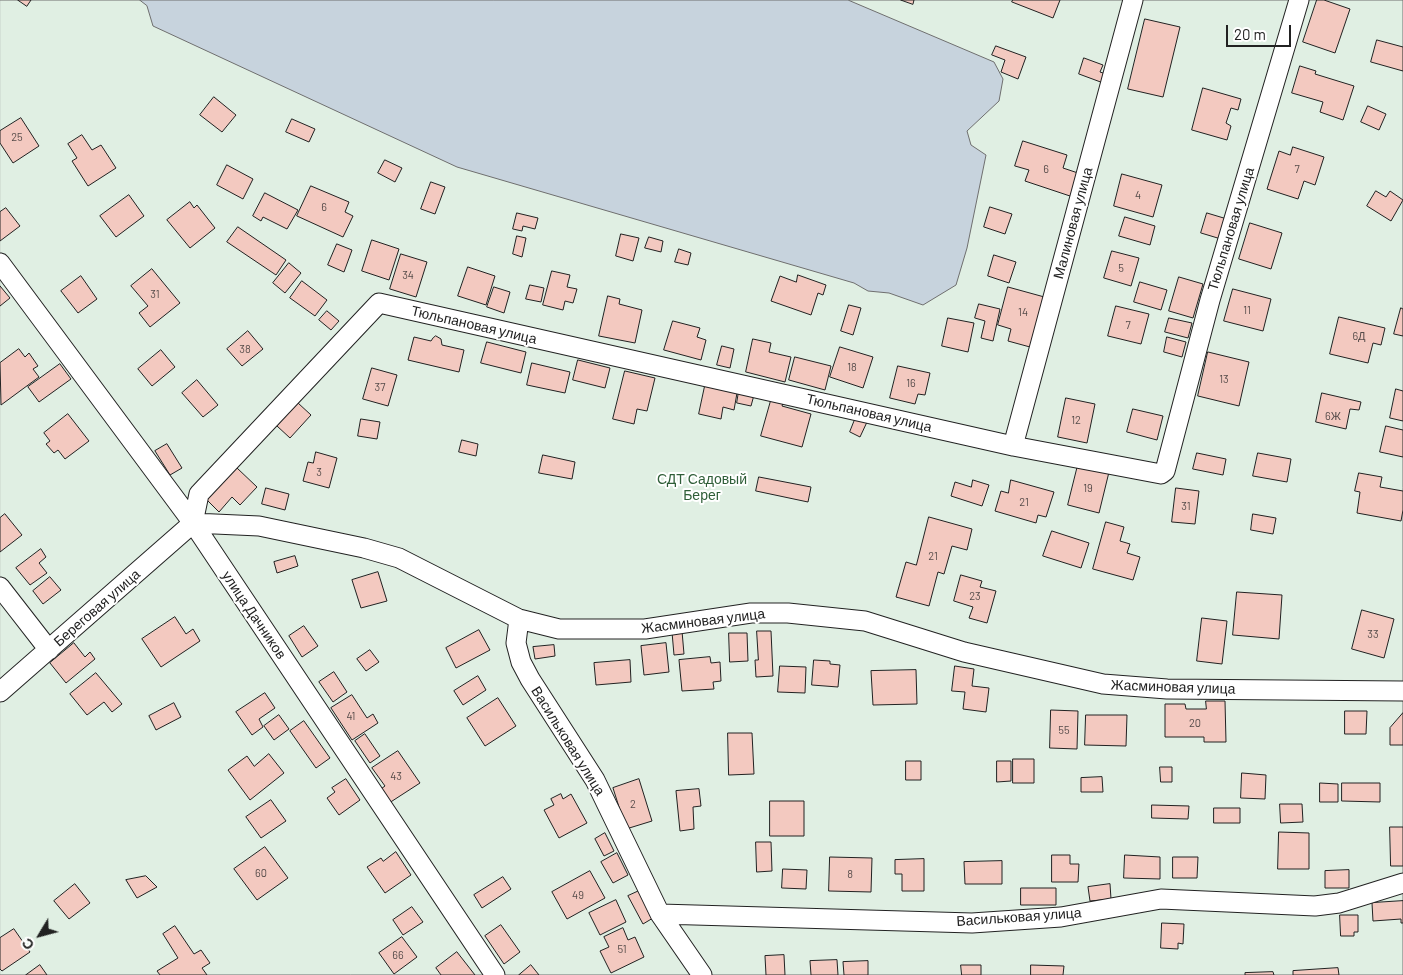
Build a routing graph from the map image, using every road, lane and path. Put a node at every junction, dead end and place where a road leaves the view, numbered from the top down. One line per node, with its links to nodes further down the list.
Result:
1 (1299, 0): 4 (street, Тюльпановая улица)
2 (1129, 1): 4 (street, Малиновая улица)
3 (0, 263): 5 (street, улица Дачников)
4 (1013, 446): 5 (street, Тюльпановая улица)
5 (193, 523): 7 (street, Жасминовая улица); 8 (street, Береговая улица); 13 (street, улица Дачников)
6 (0, 587): 8 (street)
7 (520, 618): 9 (street, Жасминовая улица); 12 (street, Васильковая улица)
8 (49, 650): 10 (street, Береговая улица)
9 (1403, 691)
10 (0, 692)
11 (1403, 883): 12 (street, Васильковая улица)
12 (660, 914): 14 (street, Васильковая улица)
13 (495, 975)
14 (702, 975)

